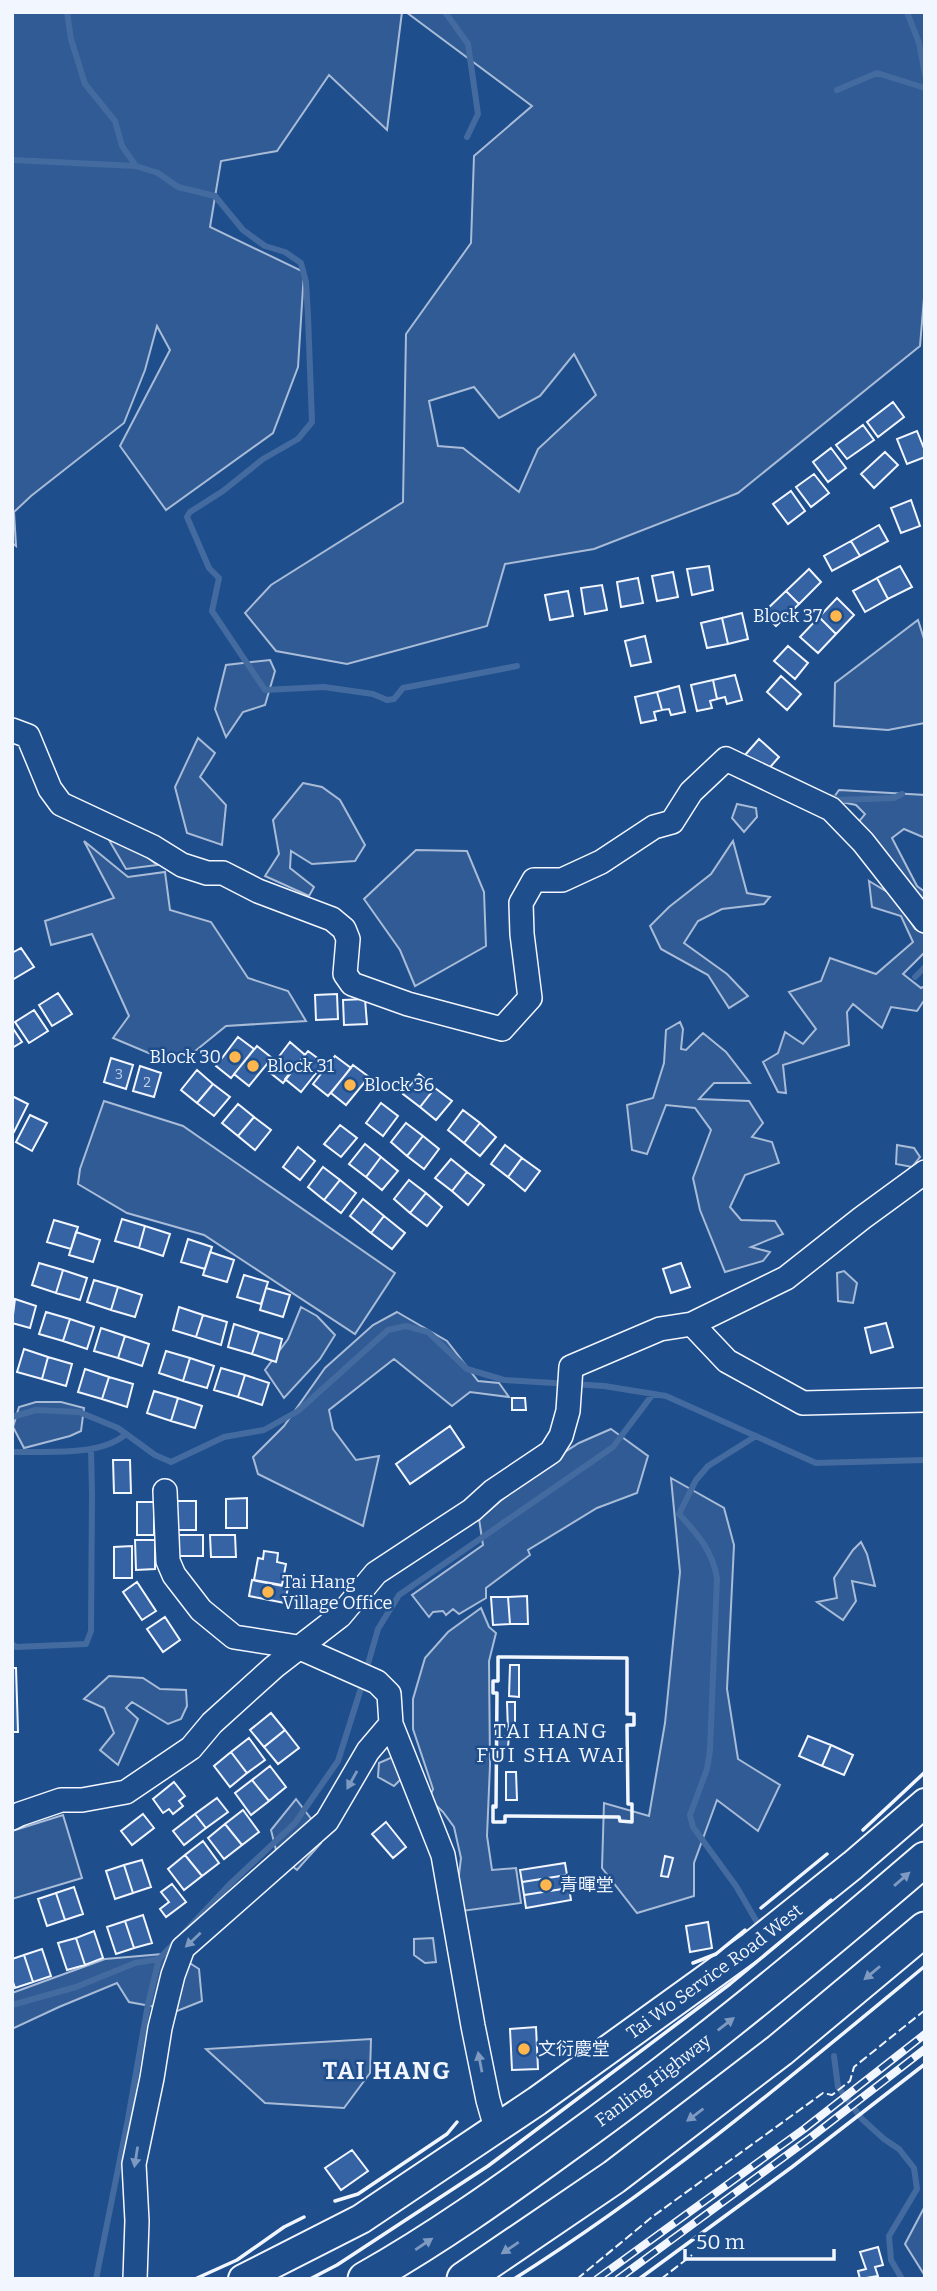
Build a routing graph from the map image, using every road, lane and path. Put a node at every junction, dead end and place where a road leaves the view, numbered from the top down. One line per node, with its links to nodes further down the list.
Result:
1 (12, 730): 2 (street)
2 (925, 921)
3 (925, 1172): 4 (street)
4 (692, 1324): 5 (street); 7 (street)
5 (925, 1400)
6 (164, 1491): 7 (street)
7 (298, 1647): 8 (street); 10 (street)
8 (391, 1724): 13 (street, one-way to 8); 14 (street, one-way to 14)
9 (925, 1803): 13 (main road, Tai Wo Service Road West)
10 (12, 1818)
11 (925, 1859): 16 (highway, Fanling Highway, one-way to 11)
12 (925, 1929): 17 (highway, one-way to 17)
13 (496, 2128): 15 (main road, Tai Wo Service Road West)
14 (135, 2279)
15 (243, 2279)
16 (365, 2279)
17 (464, 2279)

